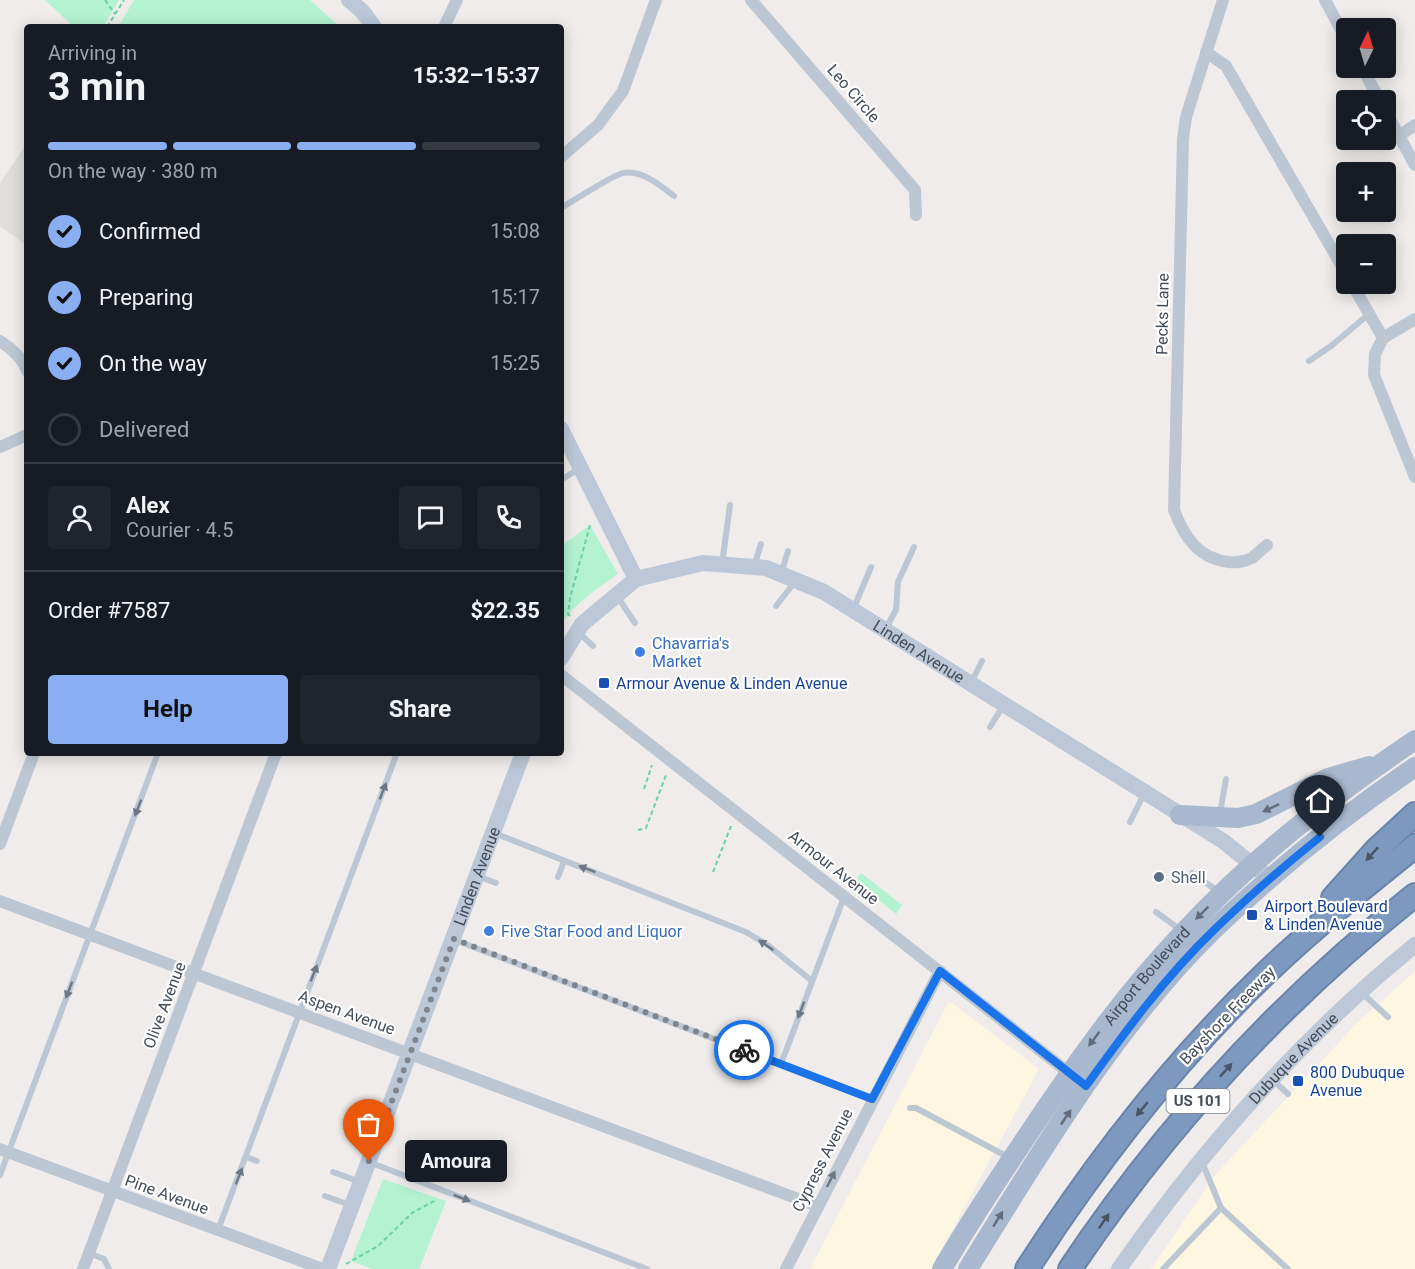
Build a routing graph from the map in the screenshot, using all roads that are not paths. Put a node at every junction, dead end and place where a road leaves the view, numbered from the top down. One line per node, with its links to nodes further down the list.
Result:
1 (349, 0): 8 (street)
2 (457, 0): 9 (street)
3 (656, 0): 14 (street)
4 (751, 0): 18 (street, Leo Circle)
5 (1223, 0): 10 (street, Pecks Lane)
6 (1325, 0): 7 (street)
7 (1336, 20)
8 (372, 24)
9 (445, 24)
10 (1206, 52): 19 (street); 35 (street, Pecks Lane)
11 (1415, 125): 13 (street)
12 (1396, 130): 13 (street)
13 (1399, 136): 15 (street)
14 (564, 154)
15 (1415, 165)
16 (674, 196): 17 (lane)
17 (564, 206)
18 (916, 215)
19 (1336, 255)
20 (1358, 294): 21 (street)
21 (1370, 314): 23 (street); 25 (lane)
22 (1415, 319): 23 (street)
23 (1383, 338): 31 (street)
24 (0, 341): 26 (street)
25 (1310, 361)
26 (24, 364)
27 (24, 436): 29 (street)
28 (564, 438): 30 (street)
29 (0, 447)
30 (581, 468): 32 (lane); 42 (street)
31 (1415, 477)
32 (564, 478)
33 (730, 505): 38 (lane)
34 (761, 544): 39 (lane)
35 (1267, 545)
36 (914, 547): 48 (lane)
37 (788, 551): 41 (lane)
38 (722, 564): 39 (street, Linden Avenue); 42 (street, Linden Avenue)
39 (753, 567): 41 (street, Linden Avenue)
40 (871, 567): 45 (lane)
41 (788, 577): 44 (lane); 45 (street, Linden Avenue)
42 (636, 579): 43 (street, Linden Avenue)
43 (616, 594): 46 (lane); 47 (street, Linden Avenue)
44 (776, 606)
45 (852, 610): 48 (street, Linden Avenue)
46 (635, 623)
47 (579, 628): 49 (lane); 50 (street, Linden Avenue)
48 (885, 630): 53 (street, Linden Avenue)
49 (593, 646)
50 (564, 653)
51 (982, 661): 53 (lane)
52 (564, 677): 82 (street, Armour Avenue)
53 (970, 684): 54 (street, Linden Avenue)
54 (1003, 705): 55 (lane); 65 (street, Linden Avenue)
55 (990, 727)
56 (1415, 740): 62 (main road, Airport Boulevard)
57 (33, 756): 71 (street)
58 (157, 756): 87 (lane, one-way to 87)
59 (275, 756): 93 (street, Olive Avenue)
60 (396, 756): 96 (lane, one-way to 60)
61 (522, 756): 70 (street, Linden Avenue)
62 (1383, 762): 68 (main road, one-way to 68); 74 (main road, Airport Boulevard)
63 (1415, 767): 78 (main road, Airport Boulevard)
64 (1226, 779): 68 (lane)
65 (1145, 793): 67 (street, Linden Avenue); 69 (lane)
66 (1415, 814): 92 (highway, one-way to 92)
67 (1180, 815): 68 (main road); 74 (street, Linden Avenue)
68 (1220, 817)
69 (1130, 822)
70 (494, 833): 73 (lane); 76 (street, Linden Avenue)
71 (0, 844)
72 (1415, 846): 92 (highway, Bayshore Freeway / US 101)
73 (564, 861): 77 (lane); 94 (lane, one-way to 73)
74 (1252, 864): 78 (street, Linden Avenue); 80 (main road, Airport Boulevard)
75 (1192, 873): 80 (lane)
76 (477, 876): 79 (lane); 88 (street, Linden Avenue)
77 (558, 877)
78 (1270, 879): 102 (main road, Airport Boulevard)
79 (496, 883)
80 (1222, 894): 86 (main road, Airport Boulevard, one-way to 86)
81 (1415, 895): 90 (highway, US 101)
82 (844, 896): 91 (street, Armour Avenue); 94 (lane)
83 (0, 901): 87 (street, Aspen Avenue)
84 (1415, 908): 90 (highway)
85 (1156, 912): 86 (lane)
86 (1183, 932): 100 (main road, Airport Boulevard, one-way to 100)
87 (90, 935): 93 (street, Aspen Avenue); 106 (lane, one-way to 106)
88 (454, 939): 98 (street, Linden Avenue); 99 (lane)
89 (1415, 945): 95 (street, Dubuque Avenue)
90 (1346, 951): 131 (highway, US 101, one-way to 90)
91 (940, 971): 100 (street, Armour Avenue); 104 (street, Cypress Avenue)
92 (1266, 973): 130 (highway, Bayshore Freeway / US 101, one-way to 130)
93 (194, 974): 96 (street, Aspen Avenue); 115 (street, Olive Avenue)
94 (812, 981): 99 (lane, one-way to 99)
95 (1360, 992): 97 (lane); 101 (street, Dubuque Avenue)
96 (300, 1012): 98 (street, Aspen Avenue); 107 (lane)
97 (1388, 1017)
98 (409, 1053): 111 (street, Linden Avenue); 118 (street, Aspen Avenue)
99 (781, 1064): 104 (lane)
100 (1069, 1072): 102 (street, Armour Avenue); 108 (main road, Airport Boulevard)
101 (1271, 1078): 103 (lane); 109 (street, Dubuque Avenue)
102 (1086, 1086): 129 (main road, Airport Boulevard, one-way to 102)
103 (1288, 1094)
104 (872, 1099): 118 (street, Cypress Avenue, one-way to 104)
105 (910, 1108): 108 (lane)
106 (4, 1151): 113 (lane); 115 (street, Pine Avenue)
107 (246, 1157): 110 (lane); 120 (lane, one-way to 107)
108 (1012, 1159): 128 (main road, Airport Boulevard)
109 (1201, 1160): 119 (lane); 132 (street, Dubuque Avenue)
110 (256, 1161)
111 (369, 1161): 114 (street, Linden Avenue); 126 (lane, one-way to 126)
112 (333, 1172): 114 (lane)
113 (0, 1175)
114 (361, 1182): 117 (street, Linden Avenue)
115 (111, 1192): 120 (street, Pine Avenue); 121 (street, Olive Avenue)
116 (325, 1196): 117 (lane)
117 (352, 1206): 122 (street, Linden Avenue)
118 (817, 1206): 127 (street, Cypress Avenue)
119 (1221, 1208): 133 (lane); 134 (lane)
120 (218, 1231): 125 (street, Pine Avenue)
121 (89, 1253): 123 (street, Olive Avenue); 124 (lane)
122 (335, 1267)
123 (83, 1269)
124 (109, 1269)
125 (323, 1269)
126 (647, 1269)
127 (786, 1269)
128 (942, 1269)
129 (968, 1269)
130 (1027, 1269)
131 (1070, 1269)
132 (1119, 1269)
133 (1163, 1269)
134 (1288, 1269)

